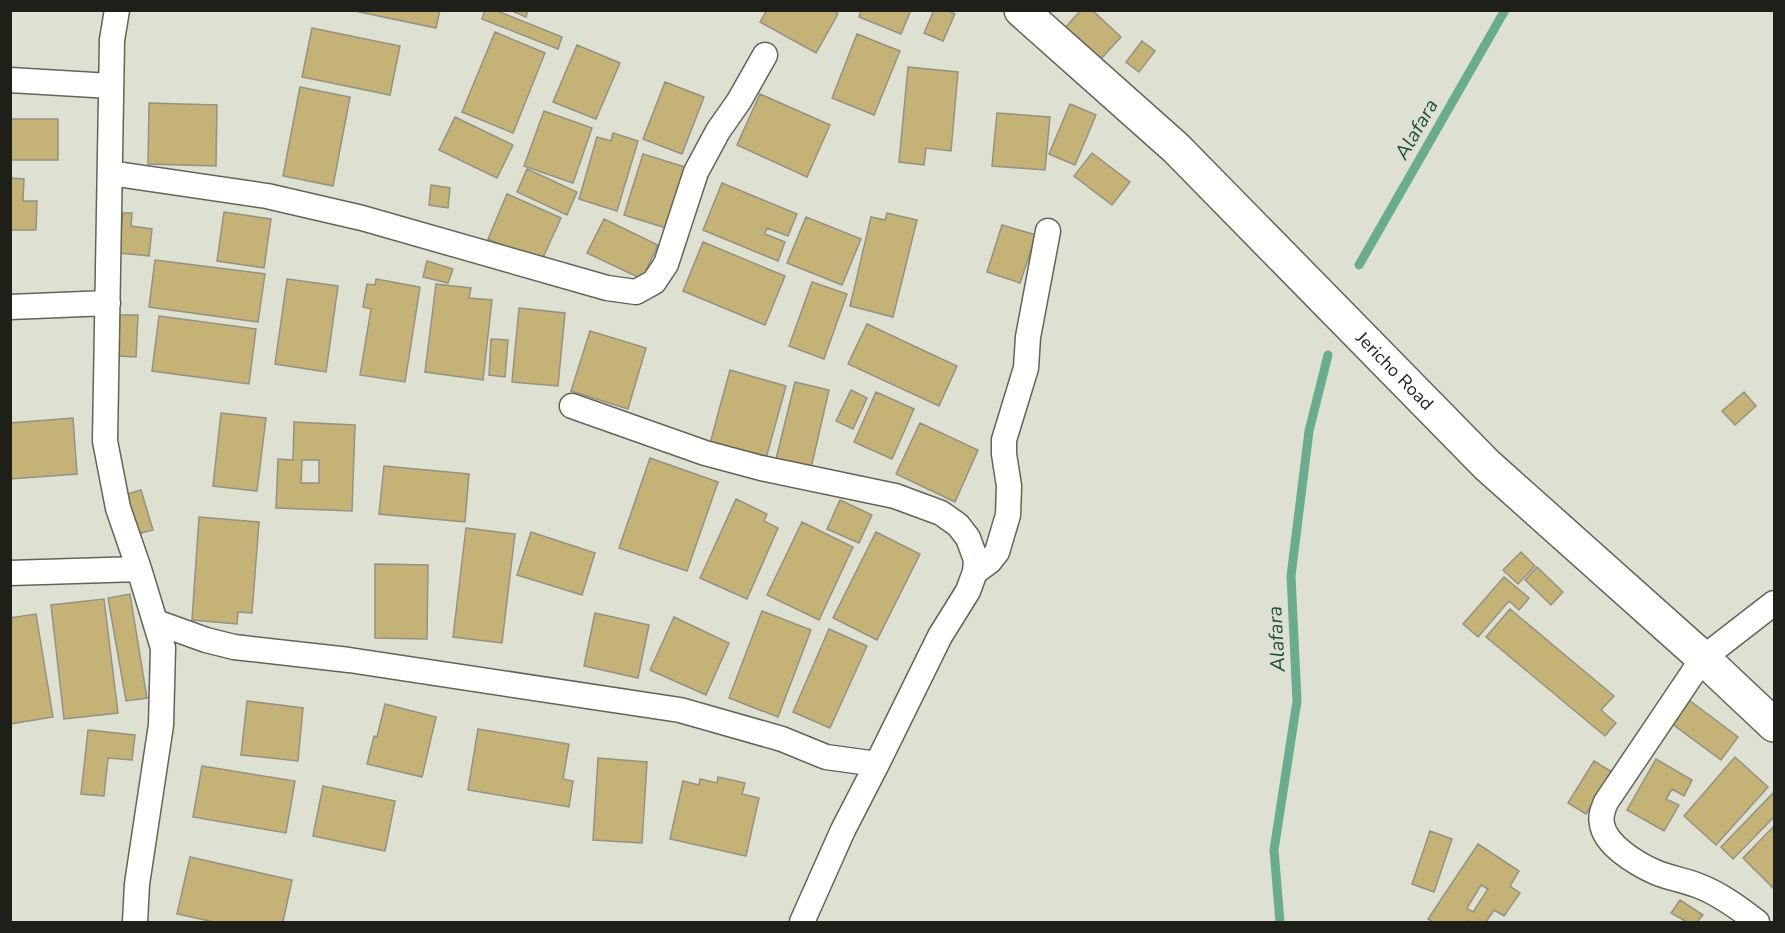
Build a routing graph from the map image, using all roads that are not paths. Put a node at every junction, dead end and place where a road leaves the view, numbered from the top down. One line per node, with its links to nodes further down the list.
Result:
1 (117, 10): 5 (street)
2 (1021, 10): 16 (street, Jericho Road)
3 (765, 55): 6 (street)
4 (10, 80): 5 (street)
5 (111, 86): 6 (street)
6 (110, 173): 8 (street)
7 (1048, 231): 12 (street)
8 (108, 303): 9 (street); 11 (street)
9 (10, 307)
10 (572, 406): 12 (street)
11 (139, 569): 13 (street); 15 (street)
12 (975, 572): 18 (street)
13 (10, 573)
14 (1774, 603): 16 (street)
15 (156, 622): 18 (street); 19 (street)
16 (1703, 658): 17 (street, Jericho Road); 21 (street)
17 (1774, 725)
18 (878, 764): 20 (street)
19 (135, 922)
20 (802, 922)
21 (1757, 922)

